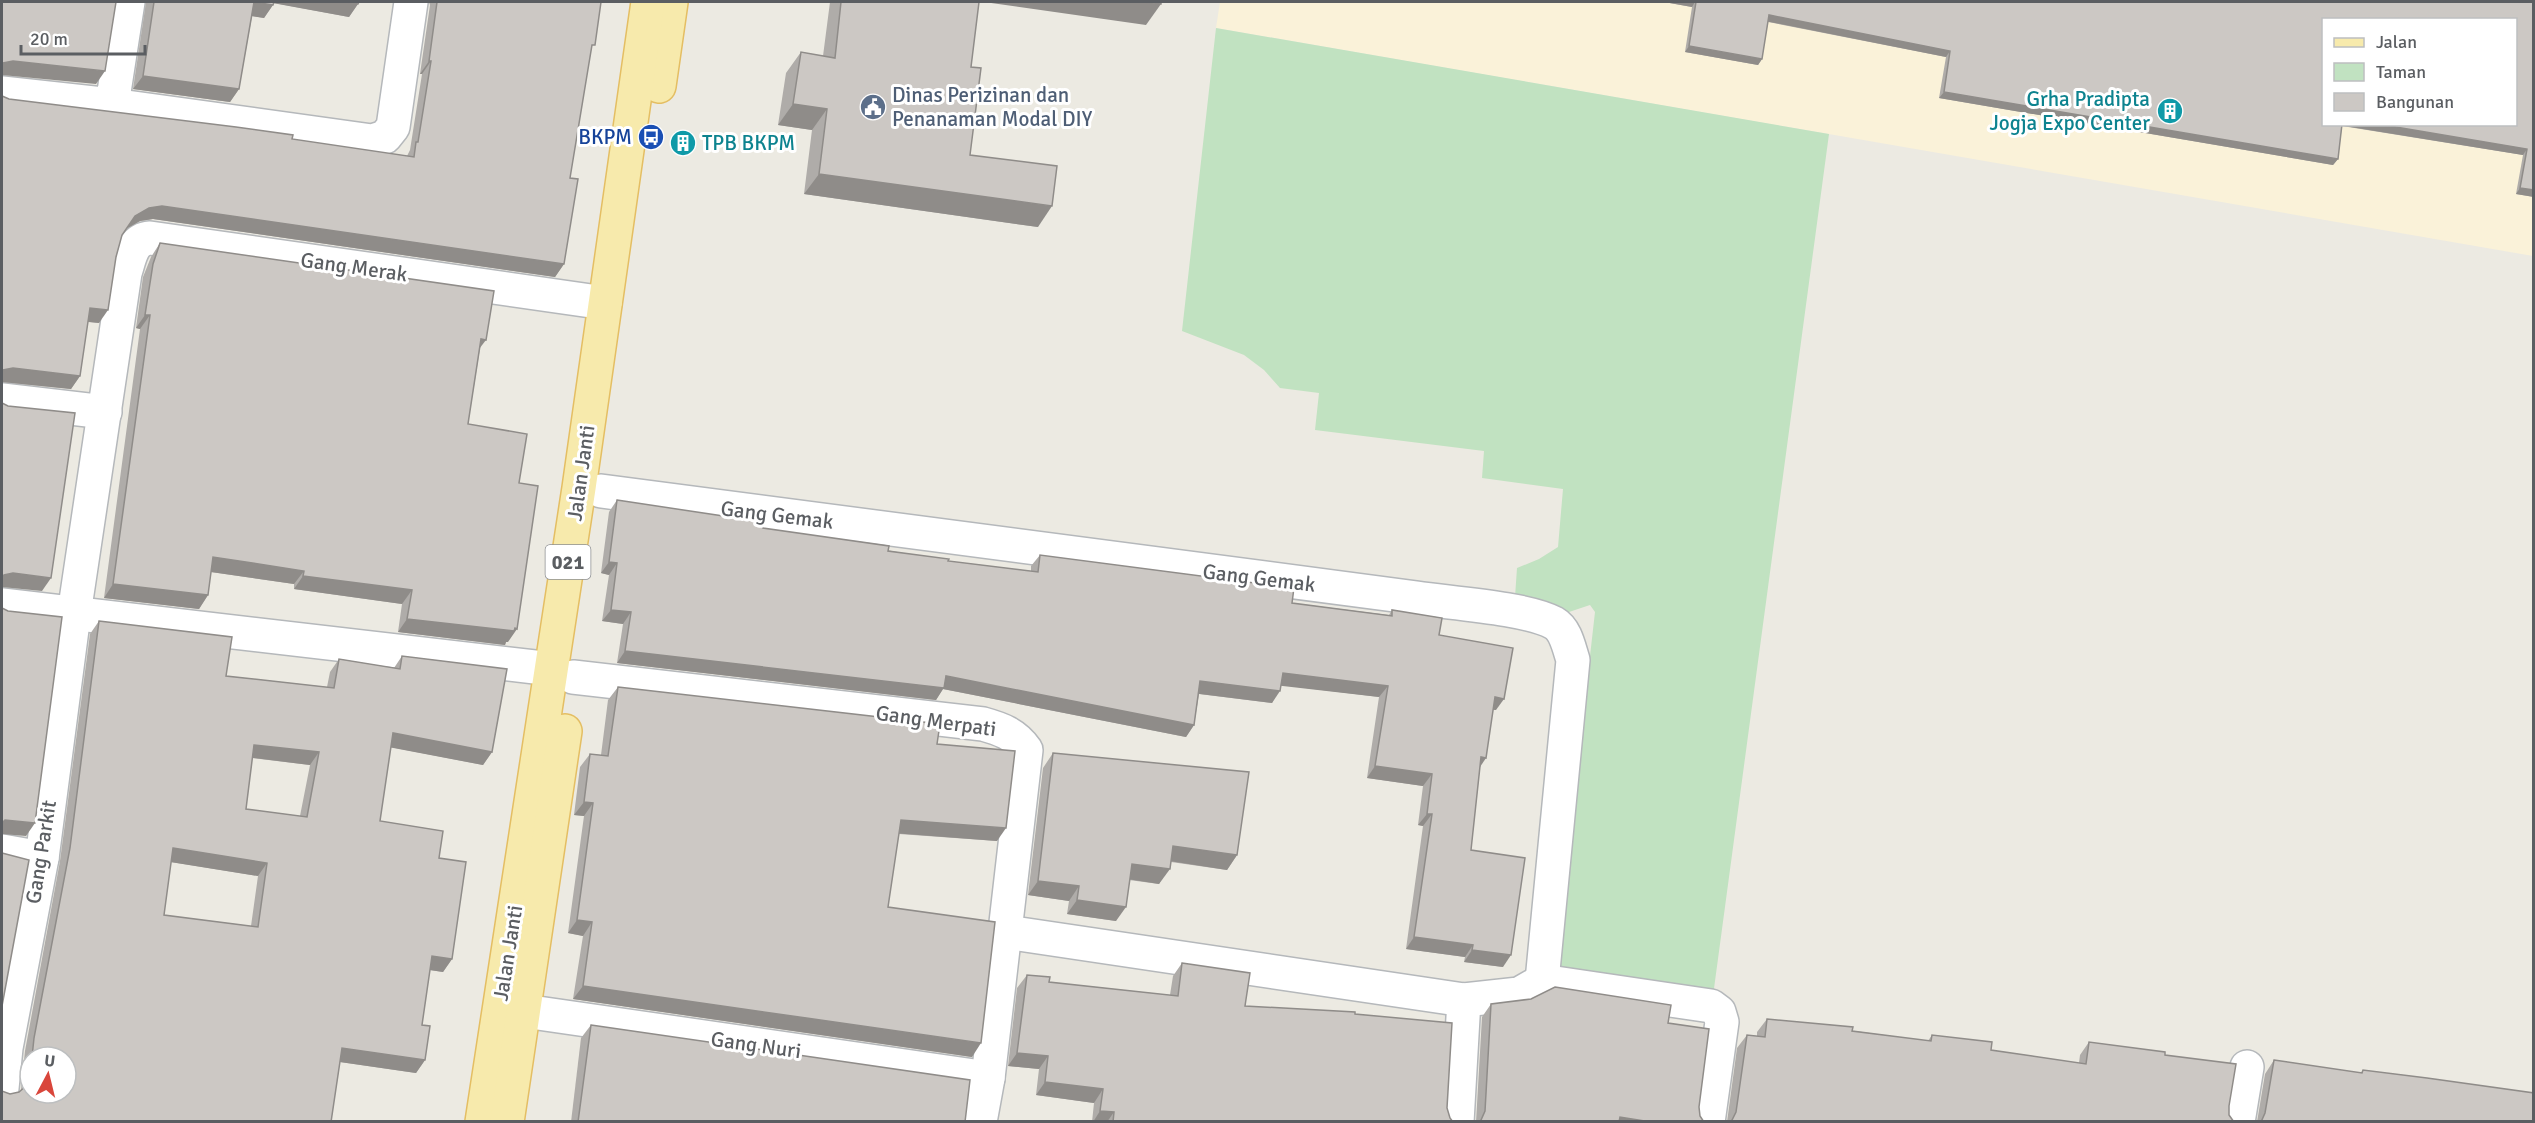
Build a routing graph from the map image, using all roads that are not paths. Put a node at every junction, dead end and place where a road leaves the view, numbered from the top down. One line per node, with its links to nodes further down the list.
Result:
1 (129, 2): 6 (street)
2 (411, 2): 6 (street)
3 (648, 2): 7 (main road, Jalan Janti / 021)
4 (671, 2): 10 (main road, Jalan Janti / 021)
5 (2, 93): 6 (street)
6 (112, 105)
7 (605, 303): 9 (street, Gang Merak); 13 (main road, Jalan Janti / 021)
8 (2, 400): 9 (street)
9 (105, 412): 12 (street, Gang Parkit)
10 (601, 491): 13 (main road, Jalan Janti / 021); 18 (street, Gang Gemak)
11 (2, 605): 12 (street)
12 (74, 614): 13 (street); 15 (street, Gang Parkit)
13 (562, 673): 16 (street, Gang Merpati); 20 (main road, Jalan Janti / 021); 25 (main road, Jalan Janti / 021)
14 (2, 851): 15 (street)
15 (42, 858): 17 (street, Gang Parkit)
16 (1006, 932): 19 (street); 22 (street, Gang Merpati)
17 (13, 954): 23 (street, Gang Parkit)
18 (1542, 981): 19 (street); 28 (street)
19 (1464, 1000): 27 (street)
20 (524, 1011): 22 (street, Gang Nuri); 26 (main road, Jalan Janti / 021)
21 (2247, 1067): 29 (street)
22 (988, 1078): 24 (street, Gang Merpati)
23 (2, 1088)
24 (985, 1121)
25 (482, 1122)
26 (507, 1122)
27 (1457, 1122)
28 (1708, 1122)
29 (2238, 1122)

